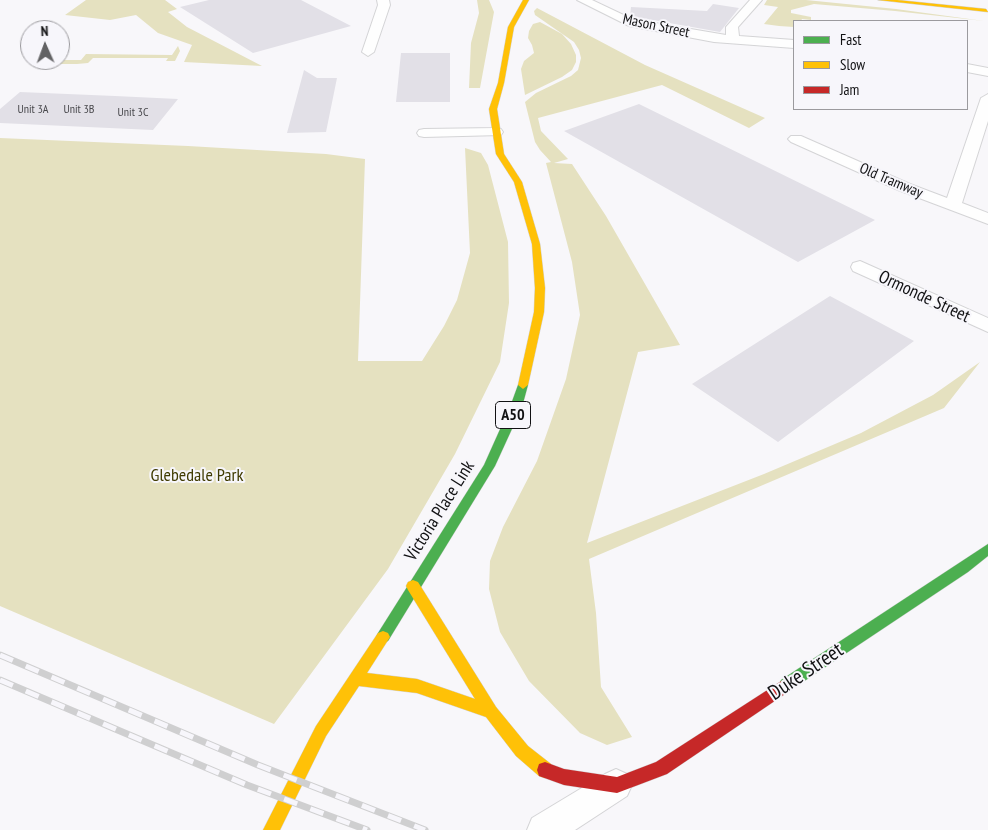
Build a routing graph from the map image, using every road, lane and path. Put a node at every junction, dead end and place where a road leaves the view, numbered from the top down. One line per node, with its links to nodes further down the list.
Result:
1 (383, 0): 12 (street)
2 (526, 0): 9 (main road, Victoria Place Link / A50)
3 (583, 0): 10 (street, Mason Street)
4 (756, 0): 10 (street)
5 (881, 0): 7 (main road)
6 (933, 0): 7 (main road)
7 (987, 11)
8 (508, 12): 9 (main road, Victoria Place Link / A50)
9 (511, 28): 15 (main road, Victoria Place Link / A50)
10 (733, 40): 11 (street, Mason Street)
11 (793, 44)
12 (368, 52)
13 (968, 68): 14 (street)
14 (988, 72)
15 (501, 83): 17 (main road); 18 (main road, Victoria Place Link / A50)
16 (988, 98): 23 (street)
17 (508, 102)
18 (496, 132): 19 (street); 22 (main road, Victoria Place Link / A50)
19 (424, 133)
20 (796, 139): 23 (street, Old Tramway)
21 (519, 163): 22 (main road, Victoria Place Link / A50)
22 (518, 182): 28 (main road, Victoria Place Link / A50)
23 (954, 206): 24 (street, Old Tramway)
24 (988, 219)
25 (860, 267): 26 (street, Ormonde Street)
26 (988, 326)
27 (988, 549): 31 (main road, Duke Street)
28 (413, 586): 29 (main road, Victoria Place Link / A50); 30 (main road)
29 (357, 679): 30 (main road); 32 (main road, Victoria Place Link / A50)
30 (492, 712): 31 (main road)
31 (617, 785): 33 (street, Duke Street)
32 (271, 830)
33 (544, 830)

